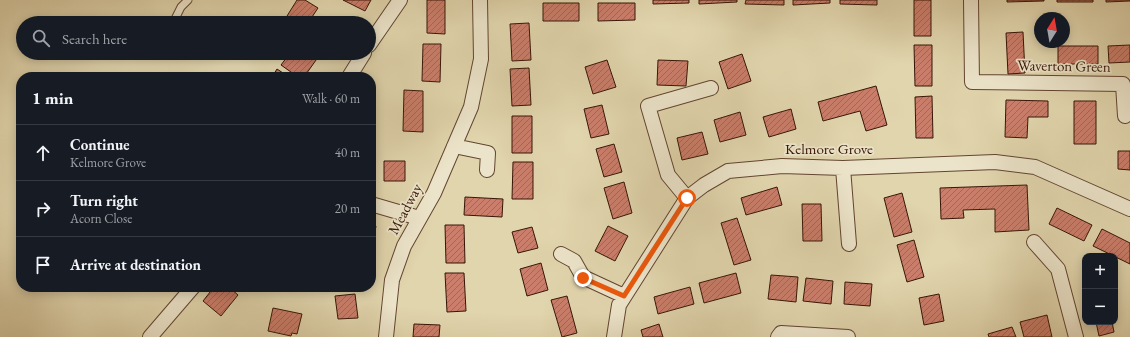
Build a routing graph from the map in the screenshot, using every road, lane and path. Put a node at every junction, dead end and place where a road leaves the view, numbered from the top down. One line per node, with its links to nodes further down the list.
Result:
1 (188, 0): 5 (lane)
2 (400, 0): 6 (street)
3 (480, 0): 11 (street, Meadway)
4 (970, 0): 10 (street, Waverton Green)
5 (176, 16)
6 (376, 35)
7 (360, 60): 8 (street)
8 (352, 72)
9 (711, 88): 14 (street)
10 (1125, 116)
11 (454, 146): 13 (street); 17 (street, Meadway)
12 (843, 168): 14 (street, Kelmore Grove); 16 (street, Kelmore Grove); 19 (street)
13 (487, 170)
14 (687, 198): 22 (street, Kelmore Grove)
15 (376, 205): 17 (street)
16 (1130, 209)
17 (420, 218): 24 (street, Meadway)
18 (1034, 242): 28 (street)
19 (849, 244)
20 (561, 254): 22 (street)
21 (189, 292): 23 (street)
22 (624, 296): 25 (street, Kelmore Grove)
23 (152, 336)
24 (386, 337)
25 (614, 337)
26 (778, 337): 27 (street)
27 (848, 337)
28 (1076, 337)

